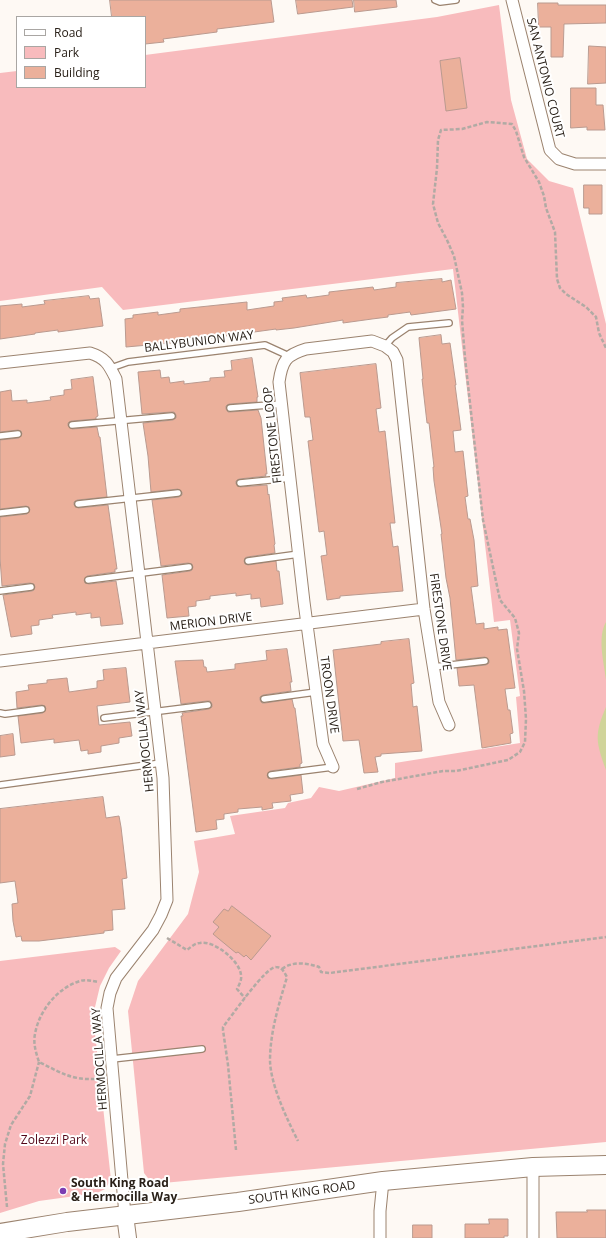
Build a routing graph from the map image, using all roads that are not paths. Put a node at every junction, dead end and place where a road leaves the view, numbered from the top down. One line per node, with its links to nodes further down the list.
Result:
1 (435, 0): 2 (lane)
2 (456, 0)
3 (512, 0): 4 (street, SAN ANTONIO COURT)
4 (606, 164)
5 (449, 323): 6 (lane)
6 (385, 346): 7 (street); 31 (street, FIRESTONE DRIVE)
7 (289, 356): 9 (lane, BALLYBUNION WAY); 10 (street, FIRESTONE LOOP)
8 (0, 363): 9 (street)
9 (111, 368): 13 (street, HERMOCILLA WAY)
10 (282, 404): 11 (lane); 17 (street, FIRESTONE LOOP)
11 (230, 408)
12 (172, 416): 13 (lane)
13 (121, 421): 14 (lane); 20 (street, HERMOCILLA WAY)
14 (72, 426)
15 (18, 434): 16 (lane)
16 (0, 436)
17 (290, 478): 18 (lane); 24 (street, FIRESTONE LOOP)
18 (240, 483)
19 (178, 494): 20 (lane)
20 (131, 498): 21 (lane); 27 (street, HERMOCILLA WAY)
21 (78, 504)
22 (26, 510): 23 (lane)
23 (0, 513)
24 (299, 554): 25 (lane); 32 (street, FIRESTONE LOOP)
25 (248, 561)
26 (188, 567): 27 (lane)
27 (140, 573): 28 (lane); 33 (street, HERMOCILLA WAY)
28 (88, 580)
29 (31, 587): 30 (lane)
30 (0, 591)
31 (424, 609): 32 (street, MERION DRIVE); 36 (street, FIRESTONE DRIVE)
32 (307, 624): 33 (street, MERION DRIVE); 37 (street, TROON DRIVE)
33 (147, 643): 34 (street, MERION DRIVE); 41 (street, HERMOCILLA WAY)
34 (0, 661)
35 (485, 661): 36 (lane)
36 (433, 667): 44 (street, FIRESTONE DRIVE)
37 (316, 692): 38 (lane); 46 (street, TROON DRIVE)
38 (264, 699)
39 (208, 705): 41 (lane)
40 (42, 709): 42 (lane)
41 (156, 711): 43 (lane); 45 (street, HERMOCILLA WAY)
42 (0, 713)
43 (104, 718)
44 (448, 725)
45 (161, 763): 48 (lane); 50 (street, HERMOCILLA WAY)
46 (333, 767): 47 (lane)
47 (271, 774)
48 (0, 785)
49 (202, 1049): 50 (lane)
50 (112, 1059): 54 (street, HERMOCILLA WAY)
51 (606, 1165): 52 (main road, SOUTH KING ROAD)
52 (533, 1168): 53 (main road, SOUTH KING ROAD); 58 (street)
53 (383, 1181): 54 (main road, SOUTH KING ROAD); 57 (street)
54 (125, 1215): 55 (main road, SOUTH KING ROAD); 56 (street)
55 (0, 1233)
56 (128, 1238)
57 (380, 1238)
58 (533, 1238)

